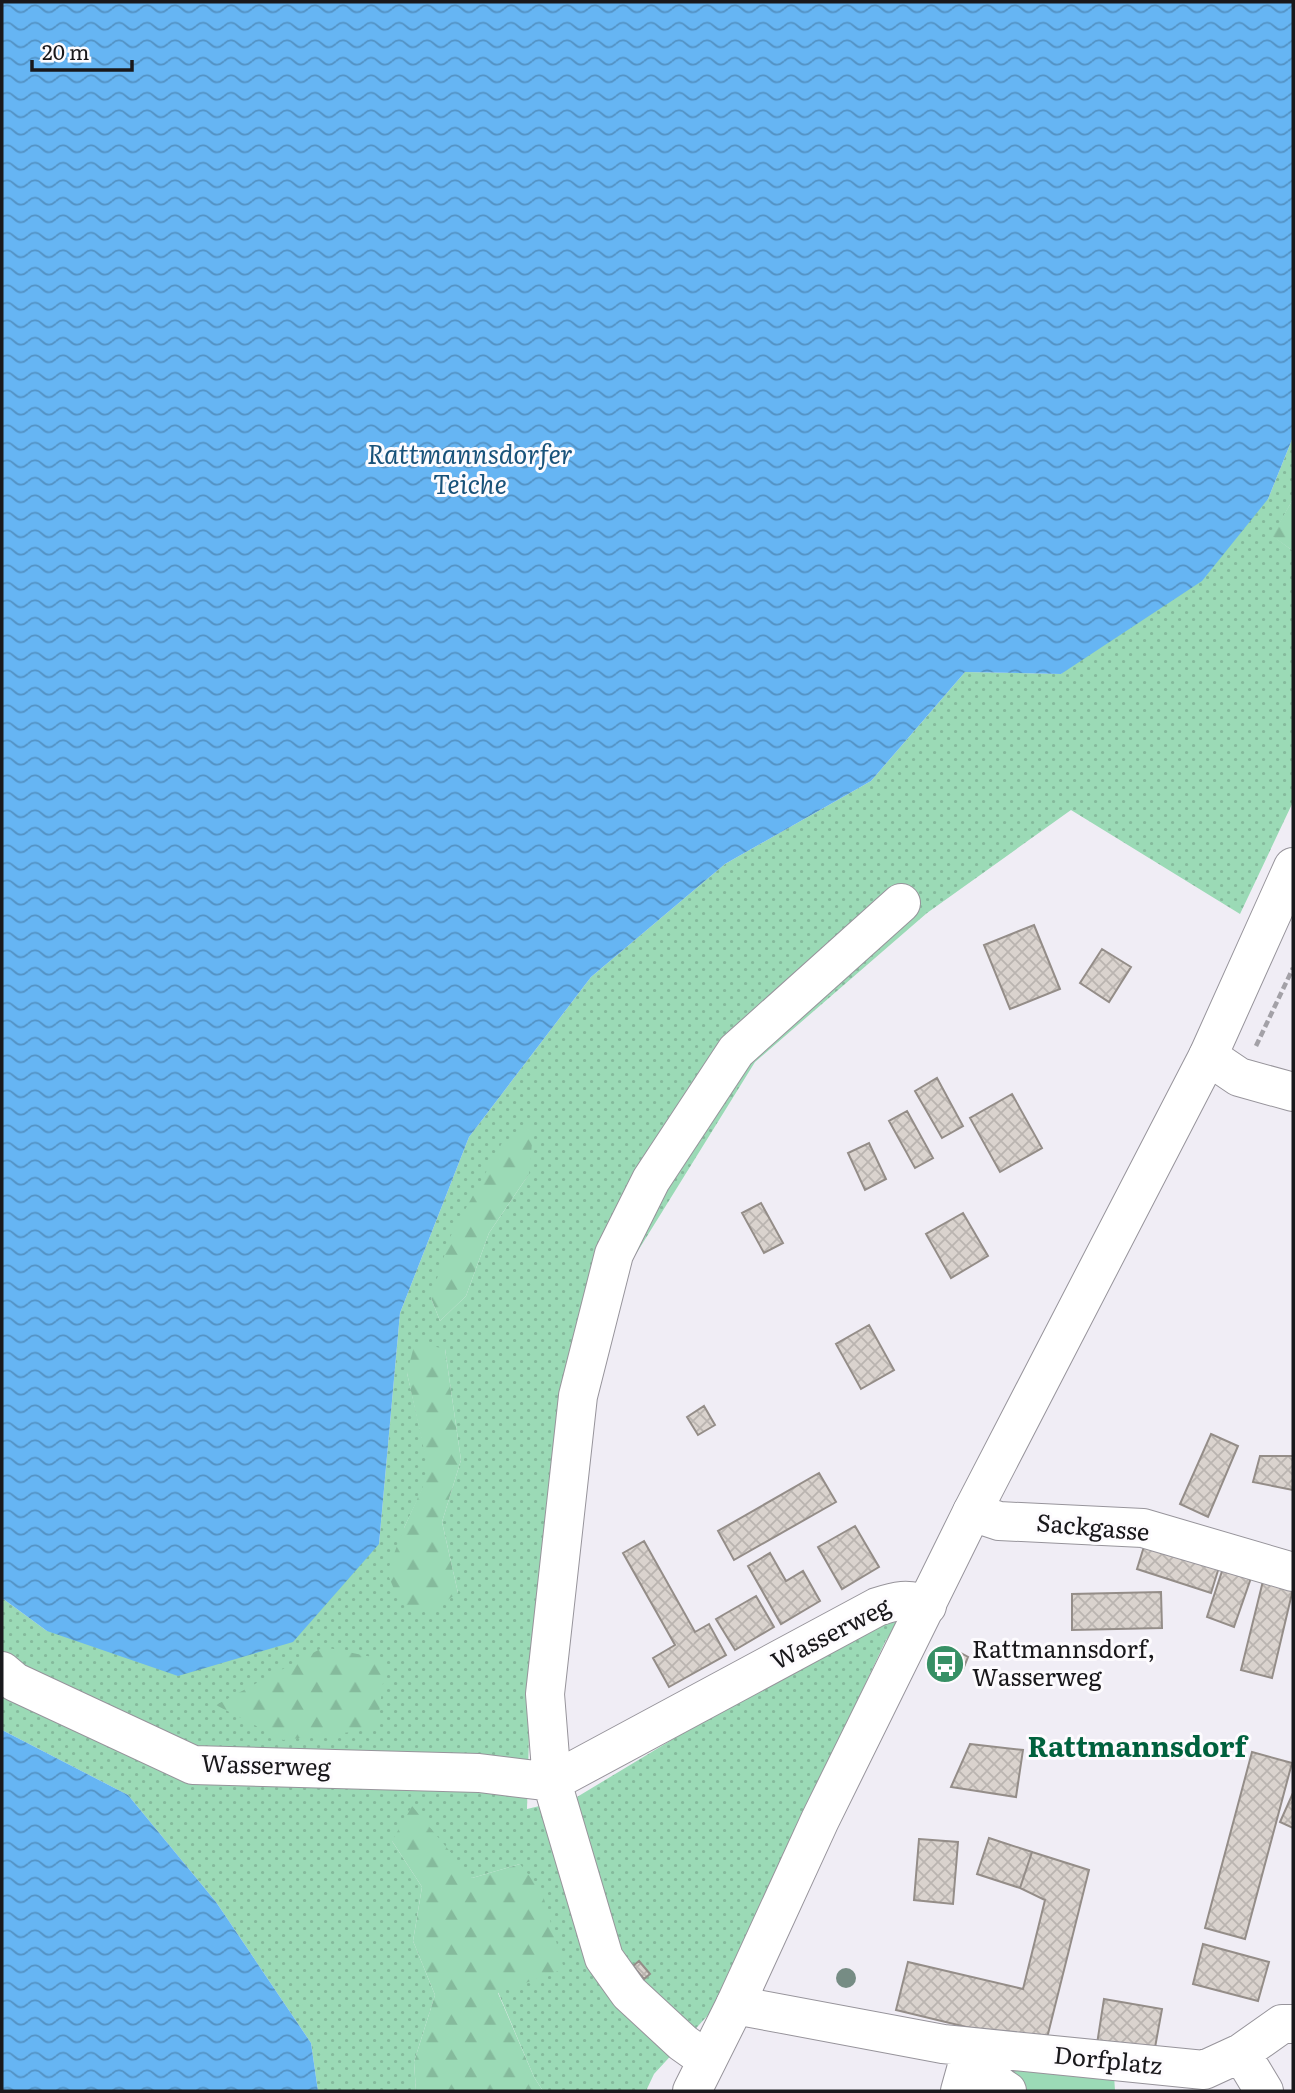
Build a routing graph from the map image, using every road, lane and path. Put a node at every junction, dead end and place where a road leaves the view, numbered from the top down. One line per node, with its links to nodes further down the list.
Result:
1 (1293, 867): 3 (street)
2 (901, 903): 9 (street)
3 (1208, 1056): 4 (street); 5 (street)
4 (1293, 1092)
5 (972, 1512): 6 (street, Sackgasse); 7 (street)
6 (1293, 1572)
7 (927, 1606): 9 (street, Wasserweg); 10 (street)
8 (2, 1671): 9 (street, Wasserweg)
9 (552, 1782): 14 (street)
10 (735, 2005): 12 (street, Dorfplatz); 14 (street)
11 (1293, 2024): 13 (street, Dorfplatz)
12 (972, 2048): 13 (street, Dorfplatz); 15 (street); 16 (street)
13 (1241, 2053): 17 (street)
14 (700, 2075)
15 (960, 2091)
16 (1007, 2091)
17 (1264, 2091)

